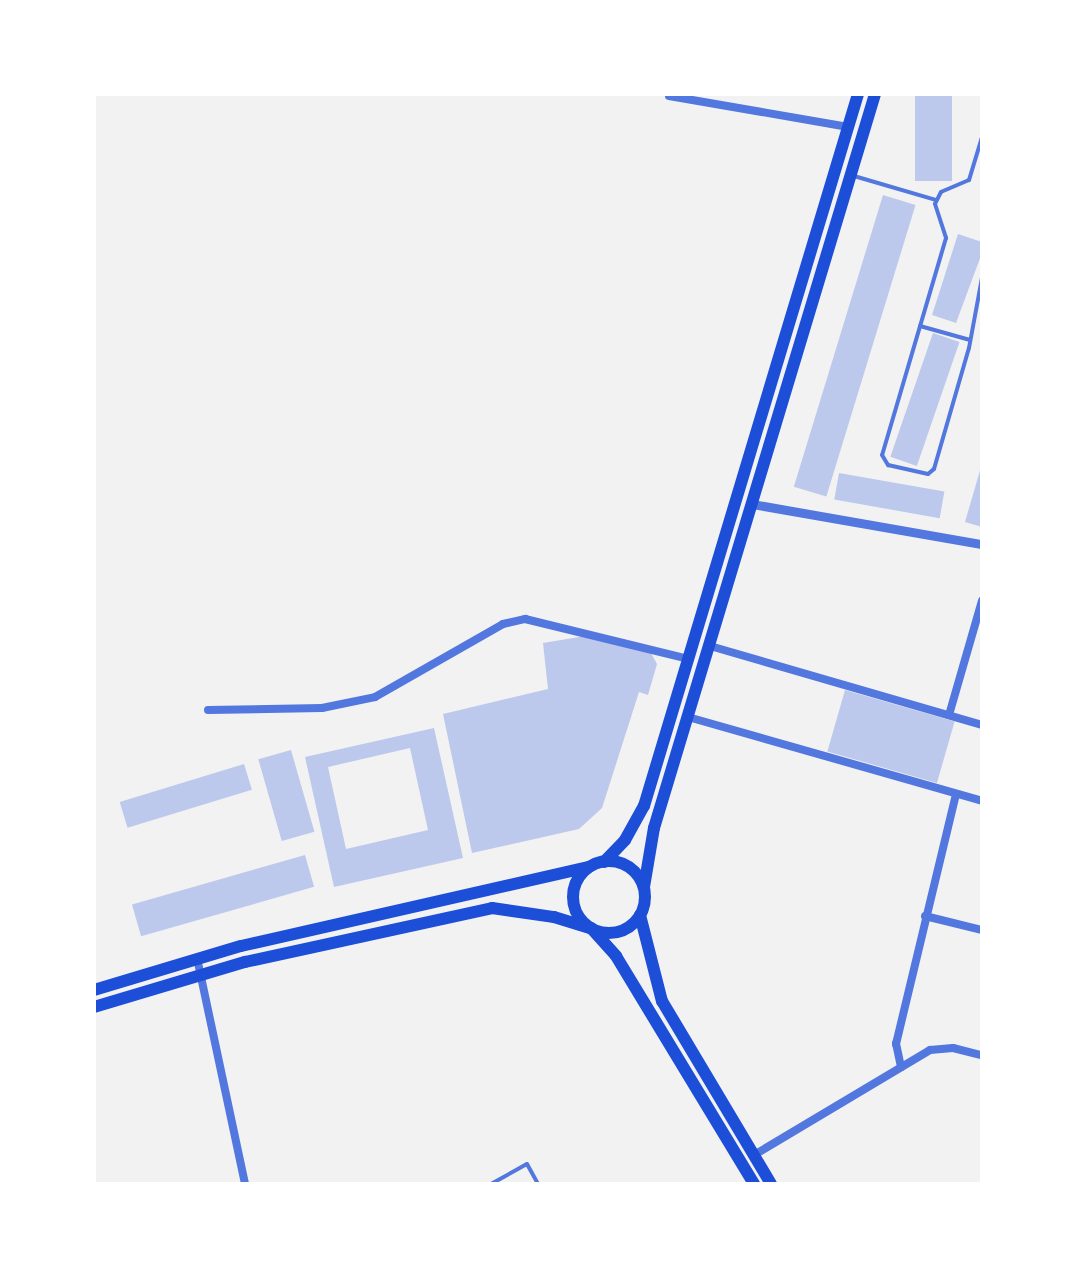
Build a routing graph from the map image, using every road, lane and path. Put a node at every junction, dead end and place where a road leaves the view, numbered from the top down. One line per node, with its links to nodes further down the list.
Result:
1 (858, 94): 4 (highway)
2 (875, 94): 6 (highway)
3 (669, 96): 4 (street)
4 (848, 127): 15 (highway)
5 (982, 137): 7 (lane)
6 (851, 175): 7 (lane); 11 (highway)
7 (936, 200): 9 (lane)
8 (982, 278): 10 (lane)
9 (920, 326): 10 (lane); 10 (lane)
10 (970, 340)
11 (752, 504): 12 (street); 14 (highway)
12 (982, 544)
13 (982, 601): 17 (street)
14 (710, 646): 17 (street); 18 (highway)
15 (689, 659): 16 (street); 22 (highway)
16 (208, 710)
17 (949, 715): 19 (street)
18 (688, 717): 20 (street); 24 (highway)
19 (982, 725)
20 (956, 794): 21 (street); 26 (street)
21 (982, 801)
22 (604, 862): 23 (highway); 24 (highway)
23 (589, 867): 27 (highway); 29 (highway)
24 (644, 887): 25 (highway)
25 (640, 915): 27 (highway); 35 (highway)
26 (925, 916): 28 (street); 34 (street)
27 (591, 928): 30 (highway); 36 (highway)
28 (982, 930)
29 (197, 958): 30 (street); 31 (highway)
30 (200, 974): 32 (highway); 37 (street)
31 (94, 990)
32 (94, 1007)
33 (982, 1055): 34 (street)
34 (901, 1067): 35 (street)
35 (754, 1155): 40 (highway)
36 (751, 1183)
37 (245, 1184)
38 (491, 1184): 39 (lane)
39 (538, 1184)
40 (771, 1184)

